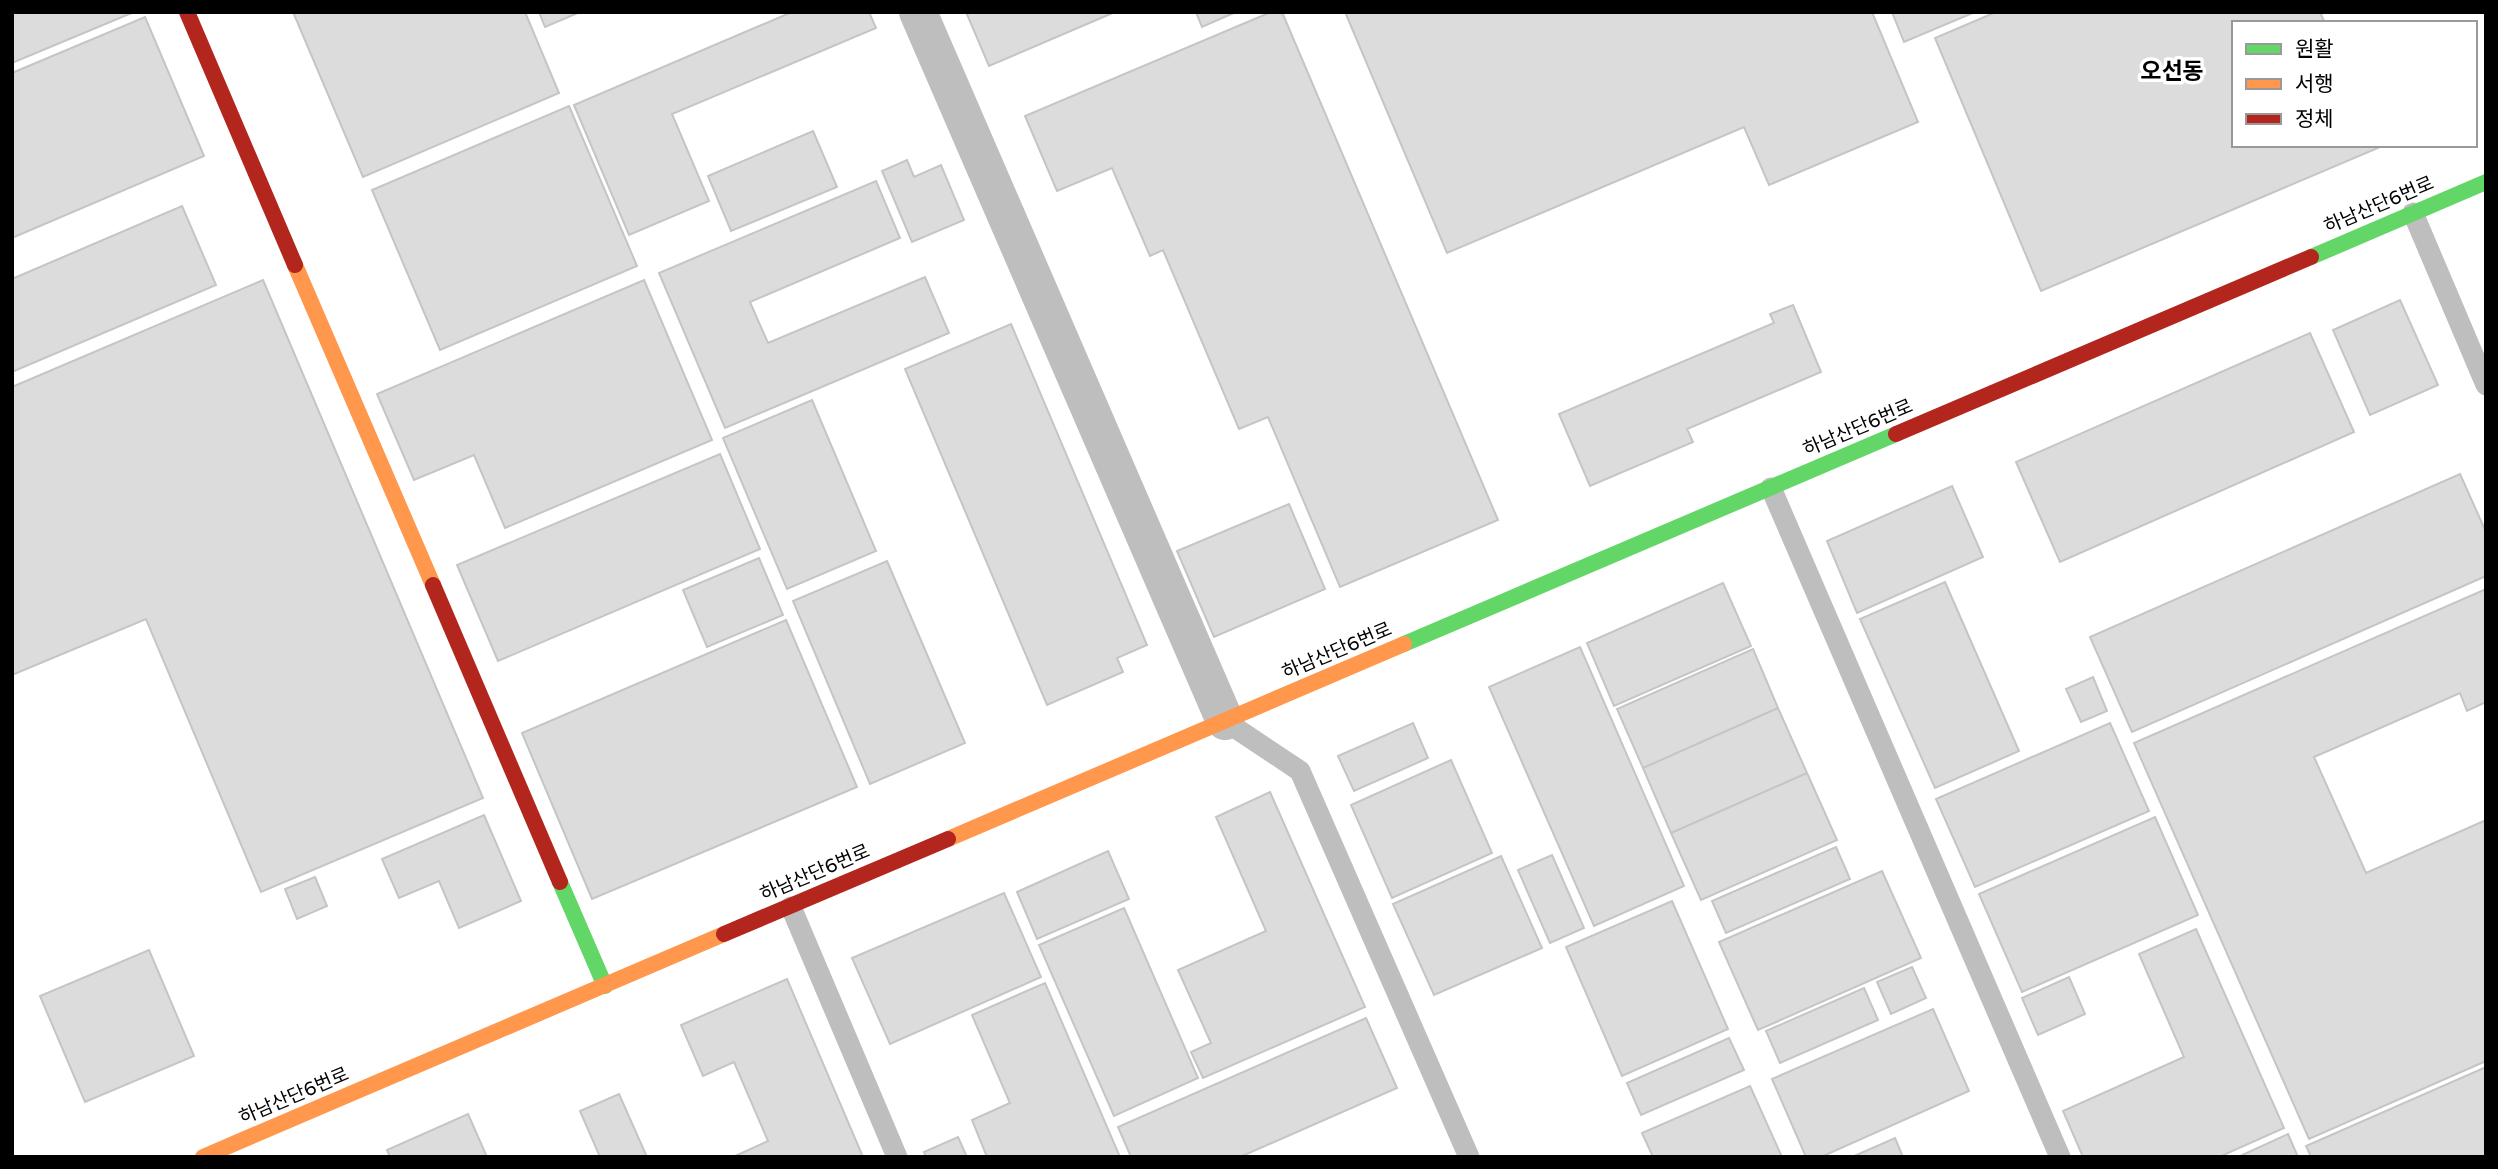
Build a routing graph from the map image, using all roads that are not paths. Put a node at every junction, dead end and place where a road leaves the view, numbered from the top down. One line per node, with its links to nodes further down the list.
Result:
1 (187, 12): 9 (street)
2 (918, 12): 7 (street)
3 (2486, 182): 4 (street, 하남산단6번로)
4 (2413, 213): 5 (lane); 6 (street, 하남산단6번로)
5 (2486, 385)
6 (1771, 488): 7 (street, 하남산단6번로); 13 (lane)
7 (1225, 721): 8 (street, 하남산단6번로); 12 (lane)
8 (791, 907): 9 (street, 하남산단6번로); 11 (lane)
9 (605, 986): 10 (street, 하남산단6번로)
10 (204, 1157)
11 (897, 1157)
12 (1469, 1157)
13 (2060, 1157)

